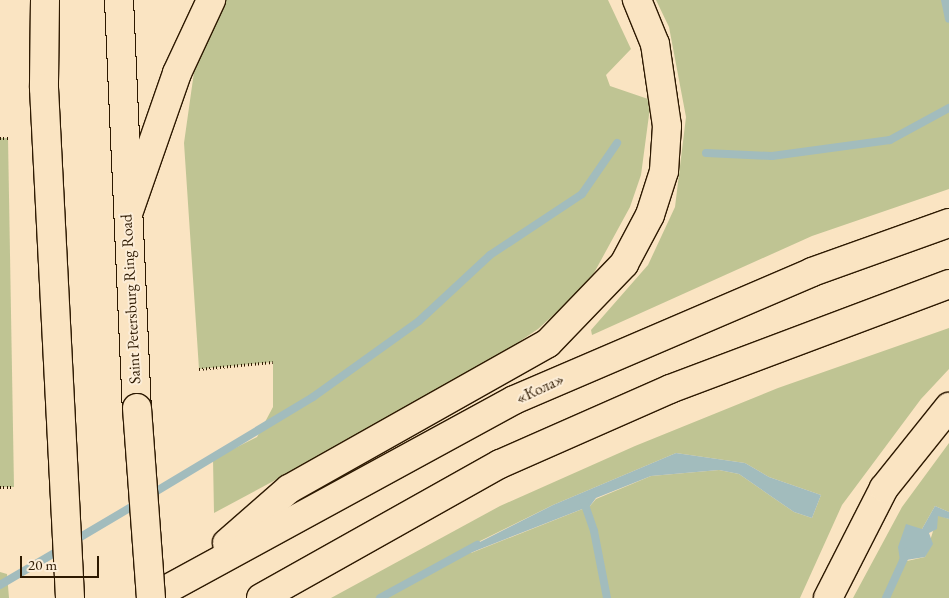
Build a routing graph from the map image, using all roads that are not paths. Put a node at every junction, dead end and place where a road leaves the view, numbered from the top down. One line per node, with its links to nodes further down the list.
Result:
1 (45, 0): 10 (main road)
2 (119, 0): 5 (main road, Saint Petersburg Ring Road)
3 (211, 0): 5 (main road)
4 (637, 0): 9 (main road)
5 (126, 220): 11 (main road, Saint Petersburg Ring Road, bridge)
6 (949, 223): 9 (main road, «Кола»)
7 (949, 284): 12 (main road)
8 (949, 407): 13 (main road)
9 (189, 576): 11 (main road, «Кола»)
10 (70, 598)
11 (151, 598)
12 (261, 598)
13 (828, 598)

